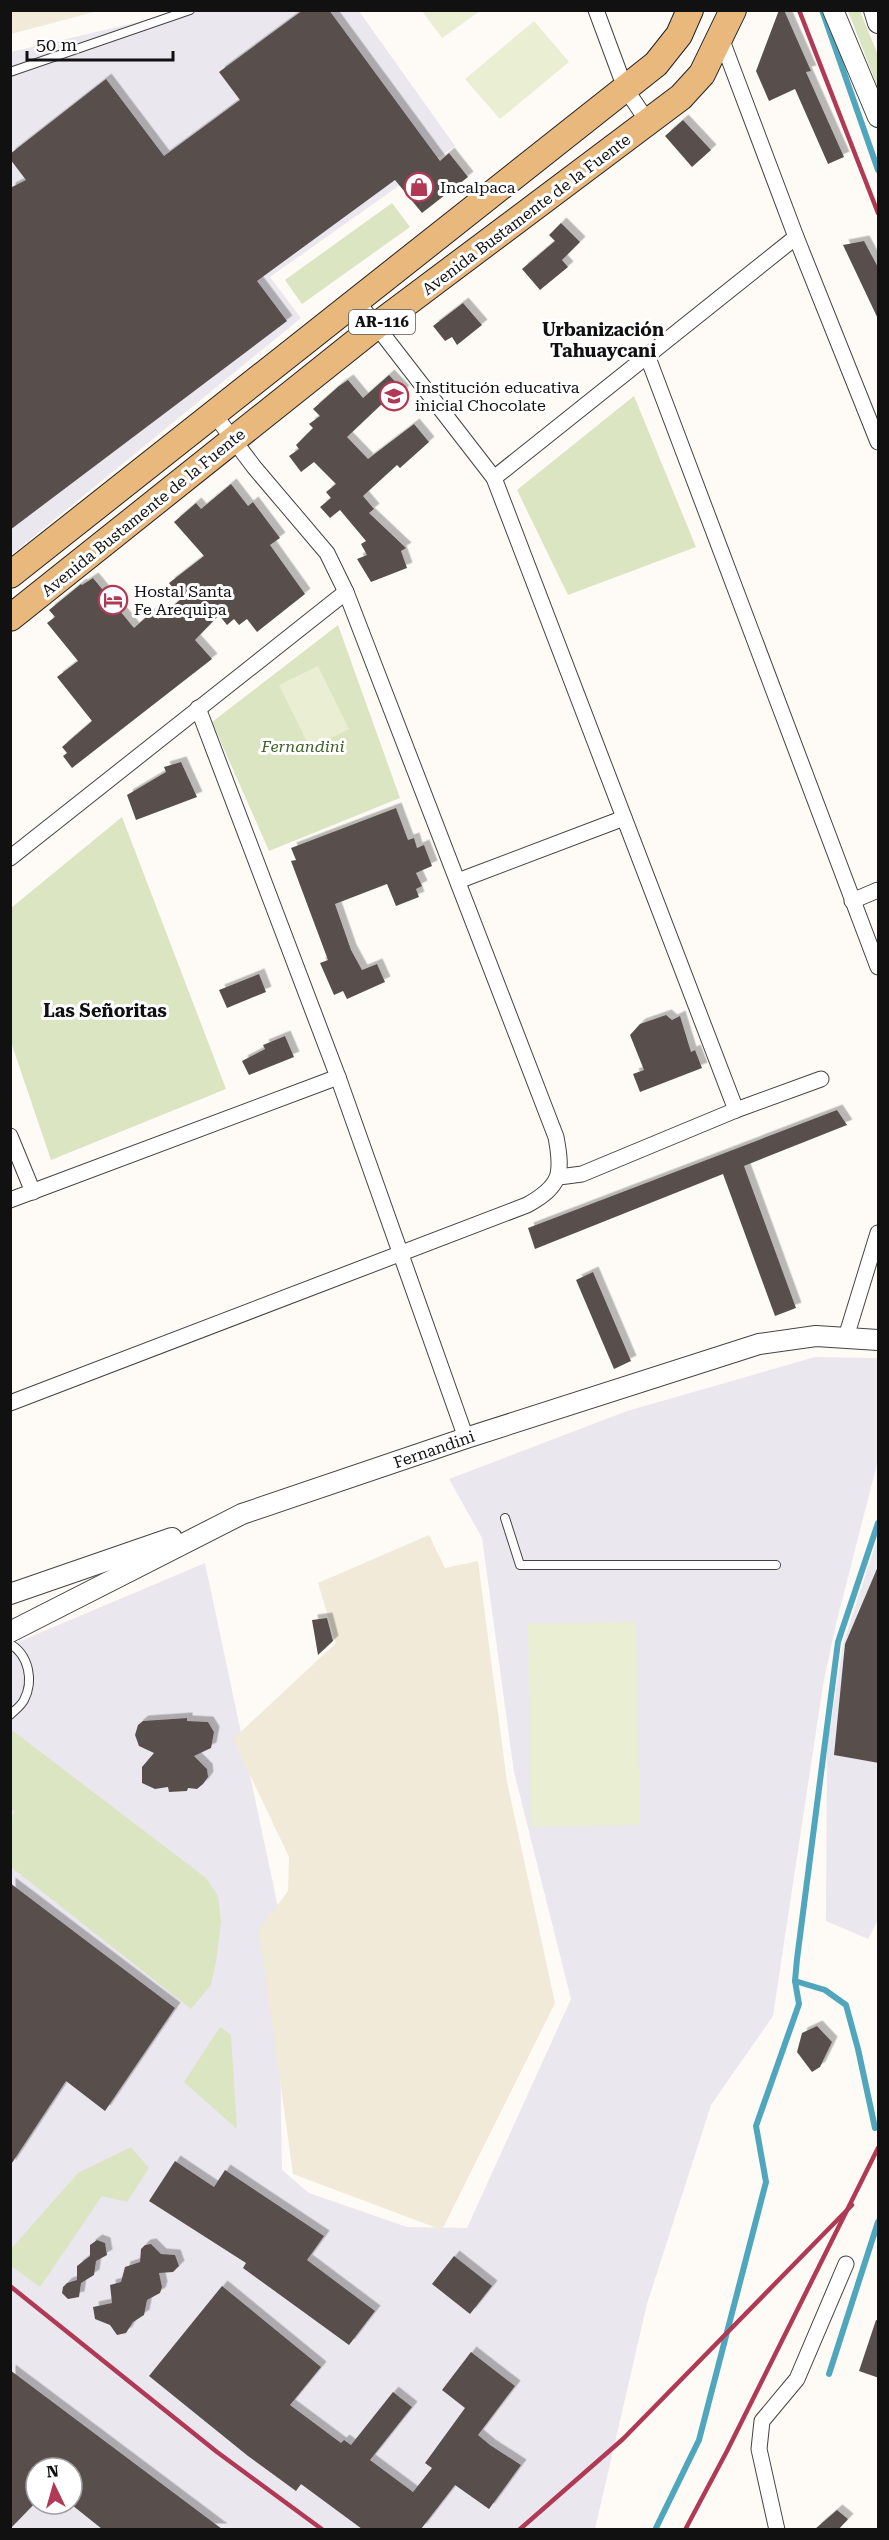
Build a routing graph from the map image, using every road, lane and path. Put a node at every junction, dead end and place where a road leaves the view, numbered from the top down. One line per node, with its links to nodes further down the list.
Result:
1 (190, 10): 9 (lane)
2 (596, 10): 10 (street)
3 (690, 10): 10 (main road, Avenida Bustamente de la Fuente / AR-116)
4 (733, 10): 8 (main road, Avenida Bustamente de la Fuente / AR-116)
5 (833, 10): 11 (street)
6 (874, 10): 7 (street)
7 (879, 23)
8 (721, 38): 12 (main road, Avenida Bustamente de la Fuente / AR-116); 13 (street)
9 (10, 72)
10 (626, 88): 12 (street); 14 (main road, Avenida Bustamente de la Fuente / AR-116)
11 (879, 117)
12 (648, 122): 15 (main road, Avenida Bustamente de la Fuente / AR-116)
13 (796, 237): 16 (street); 19 (street)
14 (357, 301): 15 (street); 17 (main road, Avenida Bustamente de la Fuente / AR-116)
15 (376, 326): 18 (main road, Avenida Bustamente de la Fuente / AR-116); 20 (street)
16 (647, 355): 20 (street); 29 (street)
17 (214, 414): 18 (street); 21 (main road, Avenida Bustamente de la Fuente / AR-116)
18 (233, 440): 22 (street); 23 (main road, Avenida Bustamente de la Fuente / AR-116)
19 (879, 442)
20 (494, 478): 25 (street)
21 (10, 575)
22 (346, 592): 24 (street); 27 (street)
23 (10, 618)
24 (198, 708): 26 (street); 31 (street)
25 (624, 818): 27 (street); 33 (street)
26 (10, 858)
27 (458, 881): 35 (street)
28 (879, 890): 29 (street)
29 (852, 901): 30 (street)
30 (879, 967)
31 (338, 1077): 36 (street); 39 (street)
32 (821, 1079): 33 (street)
33 (736, 1110): 35 (street)
34 (10, 1136): 36 (street)
35 (560, 1177): 39 (street)
36 (33, 1191): 37 (street)
37 (10, 1200)
38 (879, 1233): 40 (street)
39 (400, 1254): 42 (street); 43 (street)
40 (846, 1337): 41 (street, Fernandini); 43 (street, Fernandini)
41 (879, 1340)
42 (10, 1403)
43 (466, 1438): 44 (street, Fernandini)
44 (242, 1514): 47 (street); 48 (street, Fernandini)
45 (505, 1518): 46 (lane)
46 (776, 1564)
47 (10, 1594)
48 (10, 1632)
49 (10, 1644): 50 (lane)
50 (10, 1715)
51 (846, 2264): 52 (street)
52 (777, 2529)

